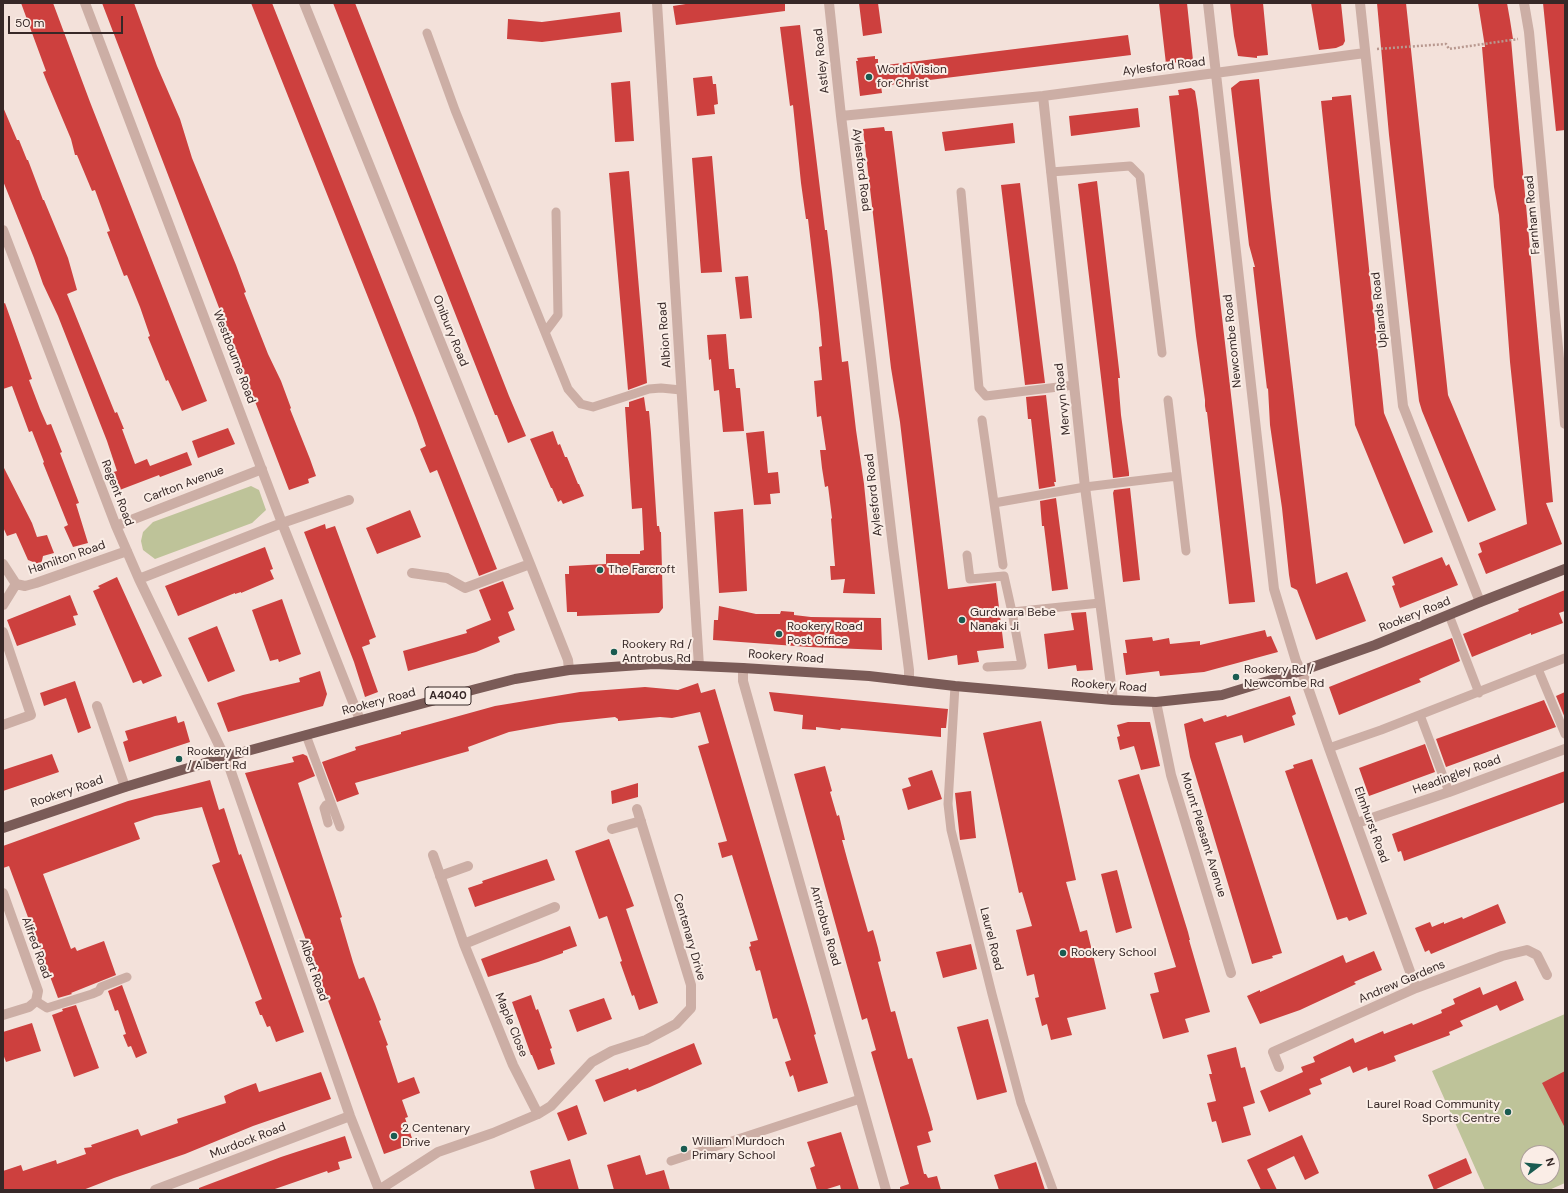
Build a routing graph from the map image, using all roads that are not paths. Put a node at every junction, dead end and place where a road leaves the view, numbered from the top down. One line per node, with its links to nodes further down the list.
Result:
1 (85, 3): 24 (street, Westbourne Road)
2 (304, 3): 35 (street, Onibury Road)
3 (657, 3): 20 (street, Albion Road)
4 (829, 3): 12 (street, Astley Road)
5 (1208, 3): 10 (street, Newcombe Road)
6 (1360, 3): 9 (street, Uplands Road)
7 (1524, 3): 23 (street, Farnham Road)
8 (427, 33): 17 (lane)
9 (1365, 52): 10 (street, Aylesford Road); 41 (street, Uplands Road)
10 (1216, 73): 11 (street, Aylesford Road); 53 (street, Newcombe Road)
11 (1043, 96): 12 (street, Aylesford Road); 13 (street, Mervyn Road)
12 (841, 116): 54 (street, Aylesford Road)
13 (1051, 172): 18 (lane); 19 (street, Mervyn Road)
14 (961, 192): 19 (lane)
15 (556, 212): 17 (lane)
16 (3, 230): 30 (street, Regent Road)
17 (546, 331): 20 (lane)
18 (1162, 353)
19 (1074, 385): 26 (street, Mervyn Road)
20 (682, 390): 48 (street, Albion Road)
21 (1168, 400): 25 (lane)
22 (982, 420): 28 (lane)
23 (1565, 424)
24 (262, 469): 29 (street, Westbourne Road); 30 (street, Carlton Avenue)
25 (1177, 476): 26 (lane); 32 (lane)
26 (1085, 487): 28 (lane); 42 (street, Mervyn Road)
27 (349, 500): 29 (street)
28 (994, 503): 36 (lane)
29 (282, 523): 39 (street); 61 (street, Westbourne Road)
30 (116, 526): 31 (street, Regent Road)
31 (127, 551): 39 (street, Regent Road); 40 (street, Hamilton Road)
32 (1186, 551)
33 (967, 555): 44 (lane)
34 (3, 564): 40 (street, Hamilton Road)
35 (530, 564): 38 (street); 51 (street, Onibury Road)
36 (1003, 565)
37 (1565, 569): 41 (main road, Rookery Road / A4040)
38 (412, 573)
39 (139, 579): 67 (street, Regent Road)
40 (16, 584): 43 (street)
41 (1480, 602): 45 (main road, Rookery Road / A4040)
42 (1100, 603): 44 (lane); 57 (street, Mervyn Road)
43 (3, 605)
44 (1012, 612): 49 (lane)
45 (1449, 615): 53 (main road, Rookery Road / A4040); 56 (lane)
46 (3, 632): 62 (street)
47 (1565, 658): 52 (lane)
48 (699, 666): 50 (main road, Rookery Road / A4040); 51 (main road, Rookery Road / A4040)
49 (987, 667)
50 (743, 668): 54 (main road, Rookery Road / A4040); 91 (street, Antrobus Road)
51 (569, 670): 61 (main road, Rookery Road / A4040)
52 (1538, 670): 56 (lane); 63 (lane)
53 (1301, 671): 58 (main road, Rookery Road / A4040); 65 (street, Elmhurst Road)
54 (909, 681): 55 (main road, Rookery Road / A4040)
55 (955, 686): 57 (main road, Rookery Road / A4040); 98 (lane, Laurel Road)
56 (1479, 693): 60 (lane)
57 (1113, 700): 58 (main road, Rookery Road / A4040)
58 (1156, 702): 84 (street, Mount Pleasant Avenue)
59 (97, 706): 68 (street)
60 (1420, 715): 65 (lane); 69 (lane)
61 (360, 720): 64 (main road, Rookery Road / A4040)
62 (3, 724)
63 (1565, 734)
64 (306, 735): 67 (main road, Rookery Road / A4040); 70 (lane)
65 (1328, 748): 74 (street, Elmhurst Road)
66 (1565, 749): 69 (street, Headingley Road)
67 (226, 758): 68 (main road, Rookery Road / A4040); 93 (street, Albert Road)
68 (125, 787): 76 (main road, Rookery Road / A4040)
69 (1449, 792): 74 (street, Headingley Road)
70 (331, 802): 73 (lane); 75 (lane)
71 (637, 809): 72 (street, Centenary Drive)
72 (641, 821): 77 (street); 92 (street, Centenary Drive)
73 (328, 823)
74 (1357, 823): 87 (street, Elmhurst Road)
75 (340, 827)
76 (3, 828)
77 (612, 829)
78 (433, 855): 80 (street, Maple Close)
79 (468, 866): 80 (street)
80 (440, 876): 83 (street, Maple Close)
81 (3, 893): 88 (street, Alfred Road)
82 (555, 907): 83 (street)
83 (464, 944): 92 (street, Maple Close)
84 (1231, 973)
85 (1547, 975): 87 (street, Andrew Gardens)
86 (127, 977): 88 (lane)
87 (1416, 988): 90 (street, Andrew Gardens)
88 (36, 1001): 89 (street)
89 (3, 1015)
90 (1279, 1067)
91 (860, 1099): 94 (lane); 97 (street, Antrobus Road)
92 (538, 1114): 96 (street, Centenary Drive)
93 (350, 1116): 95 (street, Murdock Road); 96 (street, Albert Road)
94 (671, 1161)
95 (155, 1190)
96 (379, 1190)
97 (886, 1190)
98 (1053, 1190)

